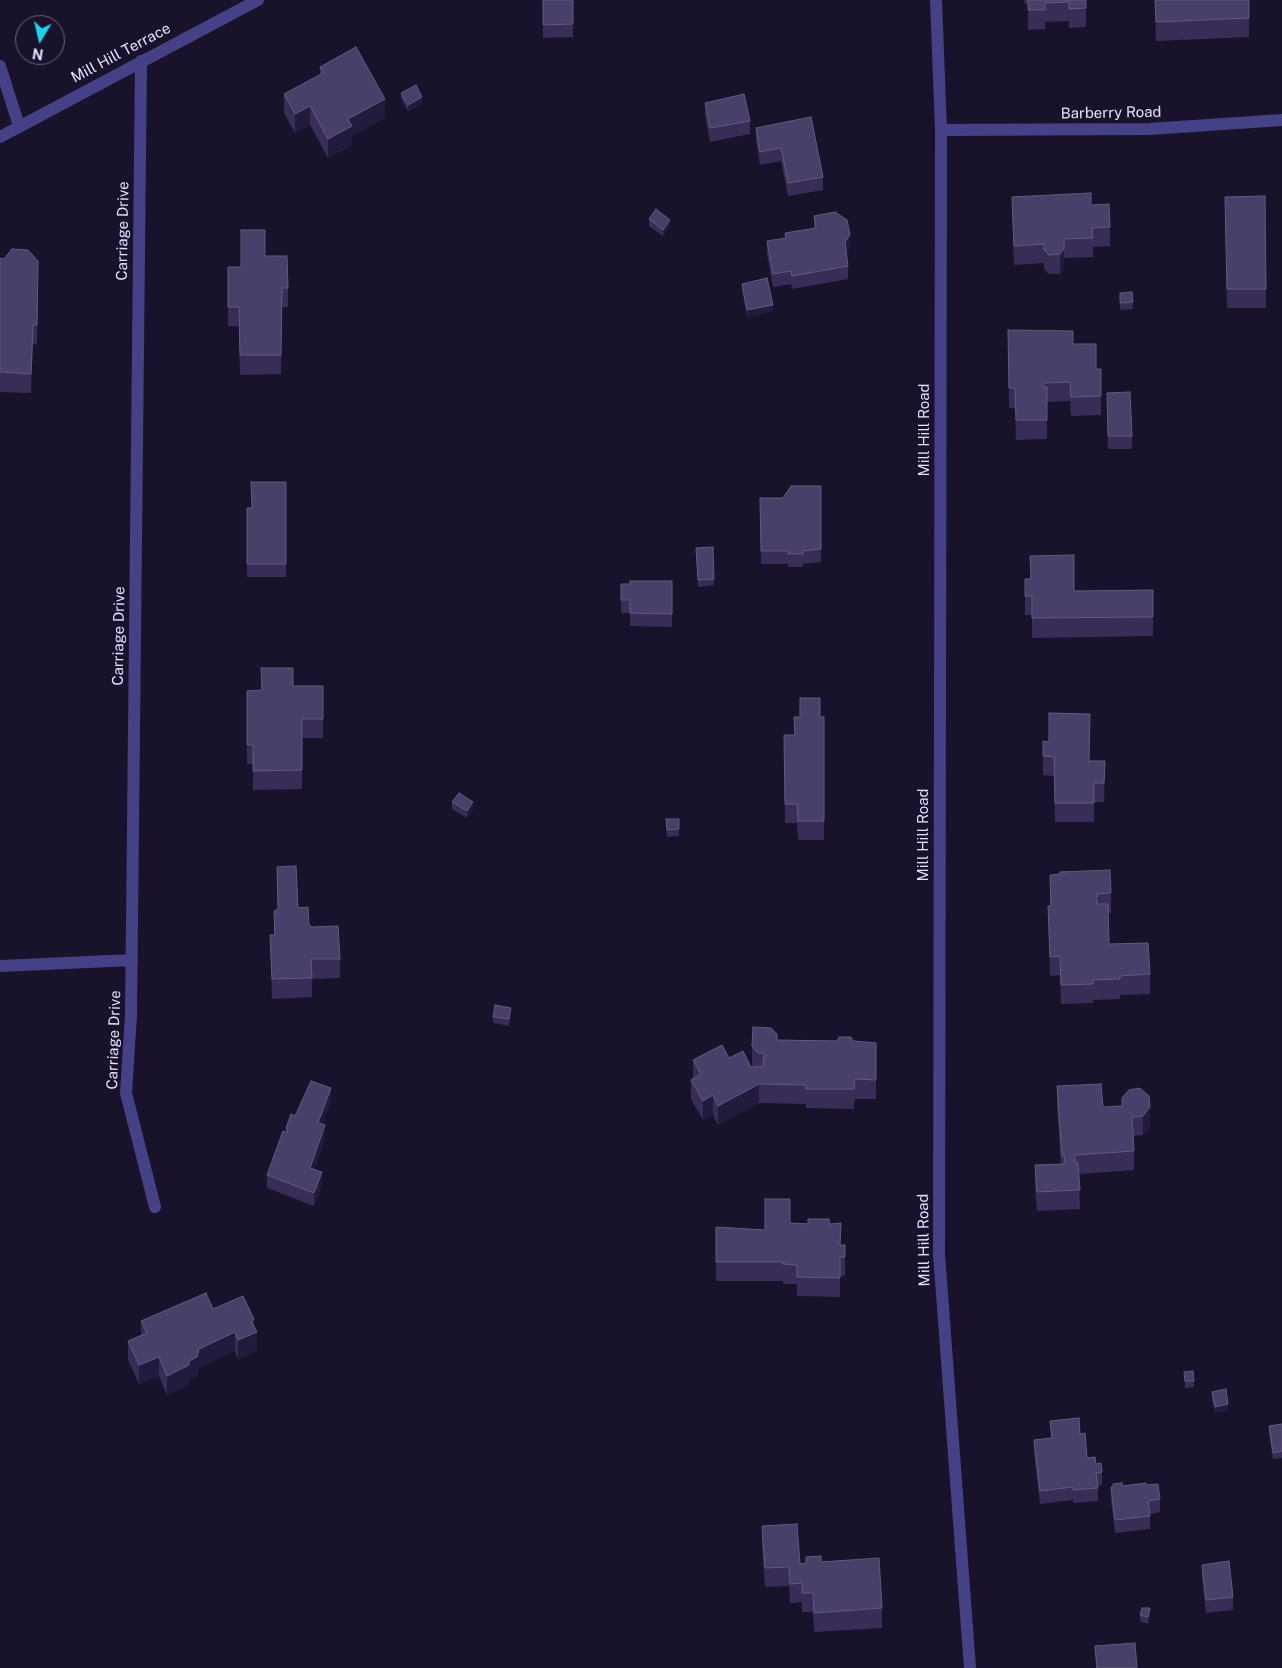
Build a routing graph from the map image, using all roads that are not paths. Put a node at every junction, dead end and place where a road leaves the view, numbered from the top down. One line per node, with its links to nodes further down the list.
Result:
1 (258, 0): 3 (street, Mill Hill Terrace)
2 (936, 0): 7 (street, Mill Hill Road)
3 (141, 61): 6 (street, Mill Hill Terrace); 9 (street, Carriage Drive)
4 (0, 66): 6 (street)
5 (1282, 120): 7 (street, Barberry Road)
6 (19, 126): 8 (street, Mill Hill Terrace)
7 (940, 130): 12 (street, Mill Hill Road)
8 (0, 137)
9 (132, 960): 10 (street); 11 (street, Carriage Drive)
10 (0, 966)
11 (155, 1207)
12 (970, 1668)

